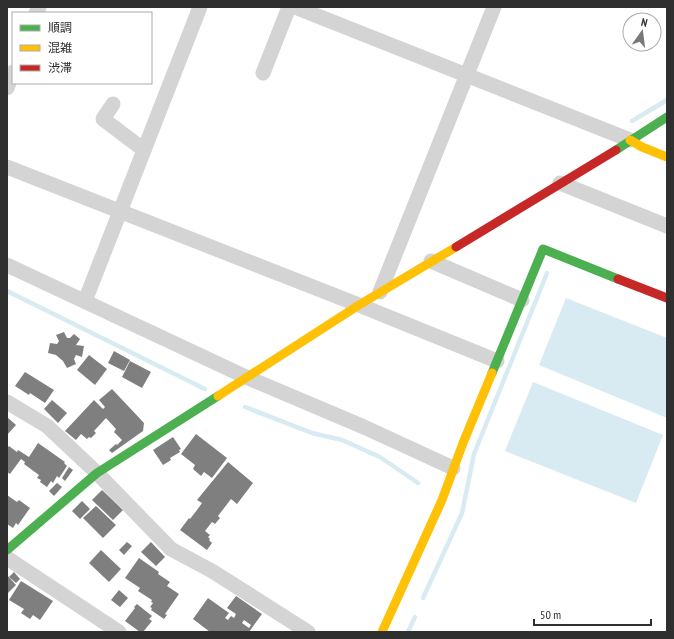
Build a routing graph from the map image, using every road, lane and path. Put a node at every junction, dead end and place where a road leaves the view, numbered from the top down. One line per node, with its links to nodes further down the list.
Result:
1 (200, 7): 12 (street)
2 (289, 7): 5 (street)
3 (295, 7): 7 (street)
4 (494, 7): 7 (street)
5 (263, 73)
6 (12, 75): 8 (street)
7 (467, 75): 11 (street); 20 (street)
8 (7, 88)
9 (113, 104): 12 (street)
10 (667, 117): 11 (street)
11 (630, 140): 13 (street); 15 (street)
12 (144, 150): 16 (street)
13 (667, 157)
14 (7, 167): 16 (street)
15 (560, 183): 17 (street); 18 (street)
16 (120, 210): 23 (street); 24 (street)
17 (667, 226)
18 (431, 261): 20 (street); 22 (street)
19 (7, 265): 23 (street)
20 (380, 292): 24 (street)
21 (667, 298): 22 (street)
22 (522, 300): 25 (street)
23 (85, 301): 26 (street)
24 (359, 305): 25 (street); 26 (street)
25 (497, 361): 28 (street)
26 (246, 377): 28 (street); 29 (street)
27 (7, 402): 29 (street)
28 (453, 468): 34 (street)
29 (97, 473): 30 (street); 33 (street)
30 (7, 550)
31 (7, 558): 32 (street)
32 (113, 631)
33 (308, 632)
34 (382, 632)

